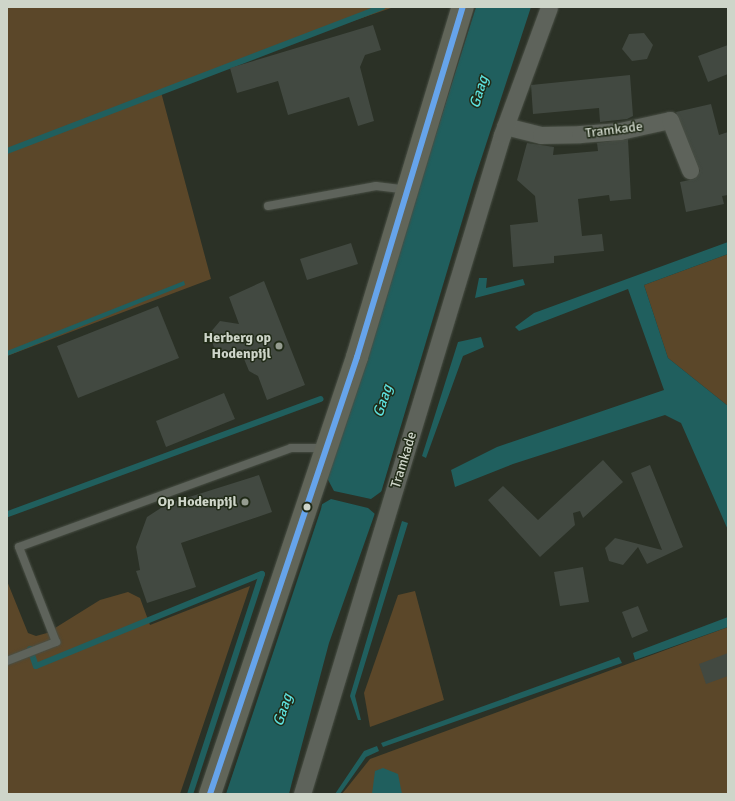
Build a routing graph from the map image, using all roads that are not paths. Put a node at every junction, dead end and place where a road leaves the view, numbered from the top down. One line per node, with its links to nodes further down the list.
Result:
1 (463, 7): 5 (main road)
2 (549, 7): 3 (street, Tramkade)
3 (505, 126): 4 (street, Tramkade); 10 (street, Tramkade)
4 (690, 170)
5 (410, 190): 6 (lane); 7 (main road)
6 (268, 206)
7 (326, 448): 8 (lane); 9 (main road)
8 (7, 661)
9 (210, 794)
10 (302, 794)

